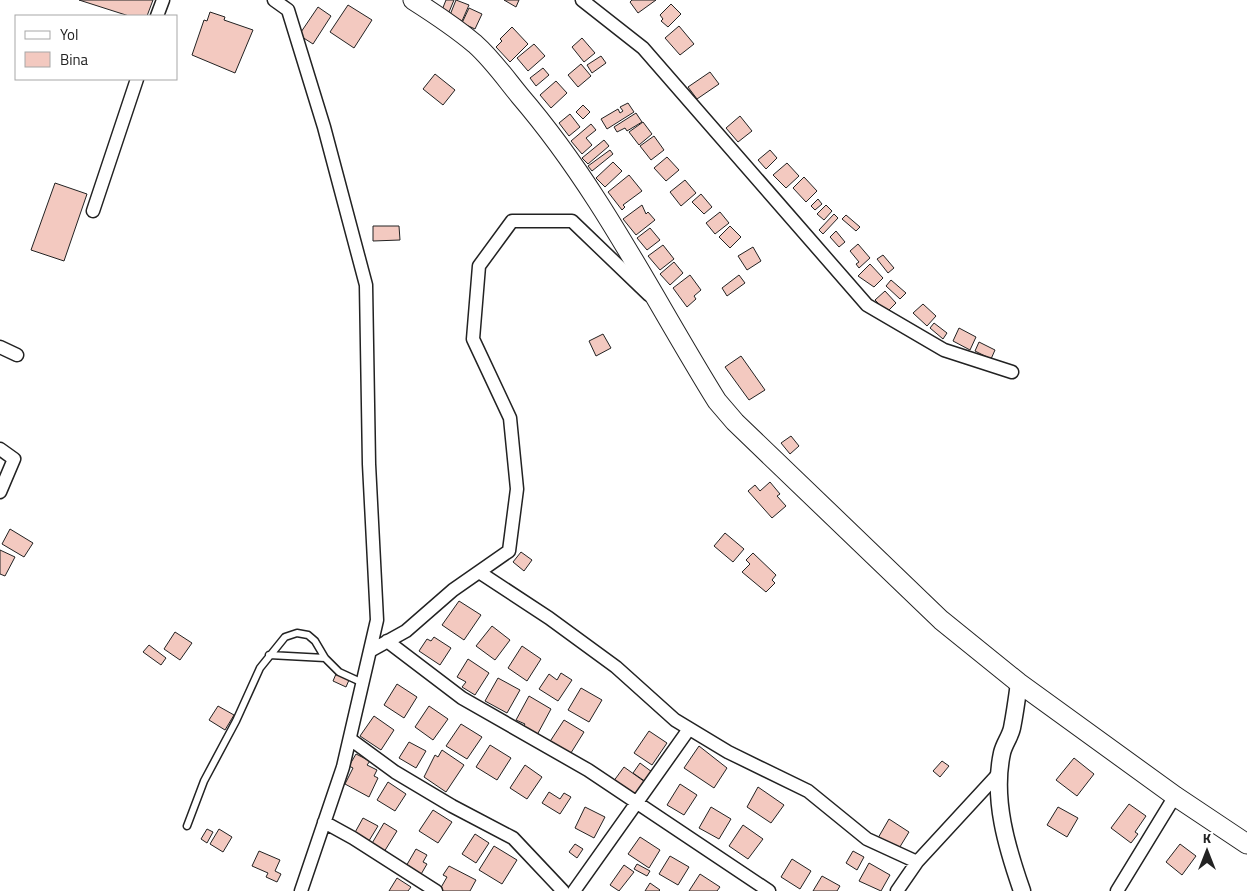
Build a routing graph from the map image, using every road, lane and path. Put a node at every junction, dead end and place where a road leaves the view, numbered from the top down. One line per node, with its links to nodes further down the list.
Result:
1 (163, 0): 5 (street)
2 (274, 0): 16 (street)
3 (413, 0): 8 (main road)
4 (582, 0): 11 (street)
5 (157, 15)
6 (137, 80): 7 (street)
7 (93, 211)
8 (663, 309): 14 (street); 19 (main road)
9 (0, 347): 10 (street)
10 (17, 356)
11 (1012, 372)
12 (0, 449): 13 (street)
13 (0, 492)
14 (478, 572): 15 (street); 21 (street)
15 (387, 641): 16 (street); 25 (street)
16 (370, 651): 20 (street)
17 (269, 655): 18 (lane); 18 (lane); 27 (lane)
18 (325, 658): 20 (lane)
19 (1019, 683): 23 (street); 24 (main road)
20 (363, 684): 22 (street)
21 (689, 729): 25 (street); 29 (street)
22 (350, 739): 26 (street); 32 (street)
23 (1000, 772): 29 (street); 36 (street)
24 (1175, 796): 28 (main road); 37 (street)
25 (636, 804): 33 (street); 34 (street)
26 (324, 822): 30 (street); 31 (street)
27 (187, 826)
28 (1247, 844)
29 (917, 862): 35 (street)
30 (305, 888)
31 (436, 891)
32 (563, 891)
33 (574, 891)
34 (769, 891)
35 (897, 891)
36 (1022, 891)
37 (1117, 891)

